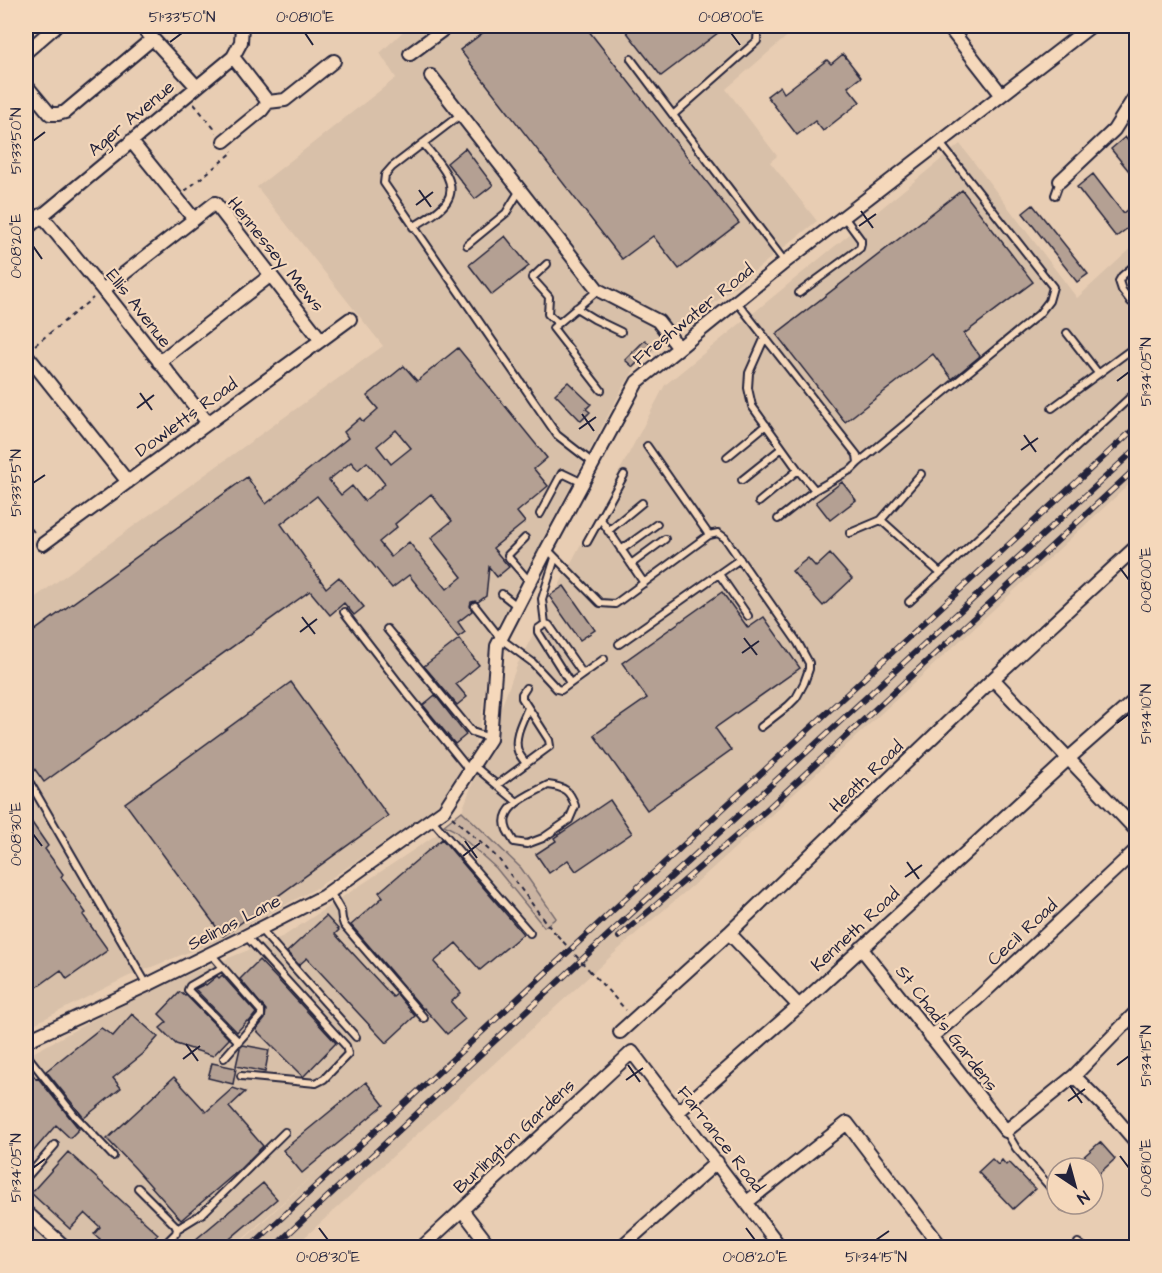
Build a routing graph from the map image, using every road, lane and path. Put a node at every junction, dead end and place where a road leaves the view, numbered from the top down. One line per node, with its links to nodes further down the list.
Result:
1 (56, 26): 9 (street)
2 (141, 26): 8 (street)
3 (242, 26): 11 (street)
4 (448, 26): 10 (street)
5 (758, 26): 22 (lane)
6 (948, 26): 17 (street)
7 (1091, 26): 17 (street, Freshwater Road)
8 (152, 39): 15 (street); 16 (street)
9 (26, 51)
10 (410, 54)
11 (233, 57): 16 (street, Ager Avenue); 19 (street)
12 (631, 59): 22 (lane)
13 (334, 61): 19 (street)
14 (430, 76): 21 (street)
15 (26, 85)
16 (192, 91): 23 (street, Ager Avenue); 24 (path)
17 (1001, 94): 25 (street, Freshwater Road)
18 (1137, 95): 20 (street)
19 (268, 102): 24 (street)
20 (1132, 112): 27 (street)
21 (460, 115): 26 (lane); 28 (street)
22 (673, 115): 37 (lane)
23 (132, 141): 30 (street); 31 (street, Ager Avenue)
24 (224, 141): 30 (path)
25 (939, 142): 32 (street, Freshwater Road); 67 (lane)
26 (423, 143): 34 (lane); 34 (lane)
27 (1060, 182): 29 (lane)
28 (520, 190): 36 (lane); 42 (street)
29 (1055, 195)
30 (176, 197): 33 (street)
31 (41, 215): 35 (street, Ager Avenue); 41 (street, Ellis Avenue)
32 (844, 216): 37 (street, Freshwater Road); 43 (lane)
33 (194, 219): 40 (street, Hennessey Mews); 41 (street)
34 (414, 227): 66 (lane)
35 (26, 229)
36 (467, 245)
37 (785, 262): 44 (street, Freshwater Road)
38 (547, 264): 48 (lane)
39 (1137, 264): 45 (lane)
40 (271, 275): 52 (street, Hennessey Mews); 56 (street)
41 (103, 290): 55 (path); 56 (street, Ellis Avenue)
42 (598, 290): 46 (lane); 54 (street)
43 (799, 293)
44 (736, 302): 51 (lane); 54 (street, Freshwater Road)
45 (1131, 302)
46 (576, 308): 48 (lane); 49 (lane)
47 (350, 319): 52 (street, Dowletts Road)
48 (558, 323): 58 (lane)
49 (621, 332)
50 (1067, 333): 57 (lane)
51 (765, 337): 62 (lane); 67 (lane)
52 (321, 340): 61 (street, Dowletts Road)
53 (1137, 346): 57 (lane)
54 (679, 348): 66 (street, Freshwater Road)
55 (30, 350): 72 (street)
56 (159, 362): 61 (street, Ellis Avenue)
57 (1098, 373): 60 (lane)
58 (601, 390)
59 (1137, 392): 95 (lane)
60 (1052, 408)
61 (208, 423): 72 (street, Dowletts Road)
62 (766, 426): 64 (lane); 65 (lane)
63 (647, 446): 85 (lane)
64 (782, 448): 68 (lane); 71 (lane)
65 (727, 457)
66 (593, 463): 73 (street, Freshwater Road)
67 (858, 463): 74 (lane)
68 (798, 470): 74 (lane); 75 (lane)
69 (921, 474): 81 (lane)
70 (624, 475): 78 (lane)
71 (742, 480)
72 (128, 482): 89 (street, Dowletts Road)
73 (583, 483): 77 (lane); 92 (street, Freshwater Road)
74 (815, 490): 79 (lane)
75 (759, 501)
76 (642, 503): 83 (lane)
77 (540, 514)
78 (600, 518): 83 (lane); 88 (lane)
79 (778, 519)
80 (26, 520): 89 (path)
81 (880, 520): 84 (lane); 95 (lane)
82 (657, 524): 91 (lane)
83 (609, 531): 91 (lane)
84 (850, 533)
85 (709, 535): 93 (lane); 98 (lane)
86 (525, 538): 97 (lane)
87 (665, 539): 94 (lane)
88 (587, 542)
89 (44, 544)
90 (1137, 547): 111 (street, Heath Road)
91 (621, 550): 94 (lane)
92 (551, 553): 97 (street, Freshwater Road); 98 (lane); 105 (lane)
93 (740, 559): 96 (lane); 116 (lane)
94 (632, 564): 98 (lane)
95 (940, 573): 100 (lane)
96 (719, 574): 104 (lane); 108 (lane)
97 (530, 582): 102 (street, Freshwater Road)
98 (644, 583)
99 (502, 594): 102 (lane)
100 (909, 602)
101 (475, 606): 107 (lane)
102 (518, 606): 107 (street, Freshwater Road)
103 (344, 612): 120 (lane)
104 (748, 616)
105 (545, 624): 110 (lane); 112 (lane)
106 (387, 628): 117 (lane)
107 (501, 639): 112 (lane); 117 (street, Freshwater Road)
108 (619, 644)
109 (604, 659): 110 (lane)
110 (583, 674): 112 (lane)
111 (993, 680): 118 (street); 131 (street, Heath Road)
112 (570, 683)
113 (526, 688): 115 (lane)
114 (1137, 699): 118 (street, Kenneth Road)
115 (528, 708): 119 (lane); 119 (lane)
116 (761, 727)
117 (490, 739): 120 (street, Freshwater Road)
118 (1069, 758): 126 (street); 133 (street, Kenneth Road)
119 (526, 764): 122 (lane)
120 (470, 769): 122 (lane); 124 (street, Freshwater Road)
121 (26, 776): 136 (lane)
122 (497, 785): 123 (lane)
123 (516, 801): 123 (lane)
124 (444, 810): 125 (street, Selinas Lane); 140 (path, bridge)
125 (432, 820): 128 (street, Selinas Lane); 130 (lane)
126 (1137, 830)
127 (1137, 850): 143 (street, Cecil Road)
128 (329, 891): 129 (street, Selinas Lane); 139 (lane)
129 (260, 929): 132 (street, Selinas Lane); 142 (lane)
130 (530, 933)
131 (729, 933): 137 (street); 140 (street, Heath Road)
132 (246, 936): 134 (street, Selinas Lane); 149 (lane)
133 (861, 948): 137 (street, Kenneth Road); 143 (street, St Chad's Gardens)
134 (211, 954): 135 (lane); 136 (street, Selinas Lane)
135 (223, 967): 145 (lane); 145 (lane)
136 (147, 985): 144 (street, Selinas Lane)
137 (799, 1006): 151 (street, Kenneth Road)
138 (1137, 1012): 150 (street)
139 (424, 1018)
140 (635, 1020): 141 (street, Heath Road)
141 (620, 1032)
142 (356, 1037)
143 (931, 1037): 152 (street, St Chad's Gardens)
144 (26, 1041)
145 (239, 1042): 148 (lane)
146 (632, 1052): 151 (street, Farrance Road); 162 (street, Burlington Gardens)
147 (26, 1054): 156 (lane)
148 (224, 1058)
149 (241, 1076)
150 (1074, 1076): 152 (street); 154 (street)
151 (678, 1112): 157 (street, Farrance Road)
152 (1006, 1131): 159 (lane)
153 (285, 1132): 164 (lane)
154 (1137, 1143)
155 (55, 1144): 158 (lane)
156 (113, 1156)
157 (717, 1162): 161 (street, Farrance Road); 170 (street)
158 (26, 1179)
159 (1045, 1182)
160 (138, 1188): 164 (lane)
161 (747, 1202): 171 (street, Farrance Road); 172 (street)
162 (462, 1210): 168 (street, Burlington Gardens); 169 (street)
163 (26, 1212): 166 (street)
164 (177, 1229): 167 (lane)
165 (1078, 1243): 173 (lane)
166 (66, 1248)
167 (161, 1248)
168 (421, 1248)
169 (491, 1248)
170 (620, 1248)
171 (781, 1248)
172 (942, 1248)
173 (1085, 1248)

